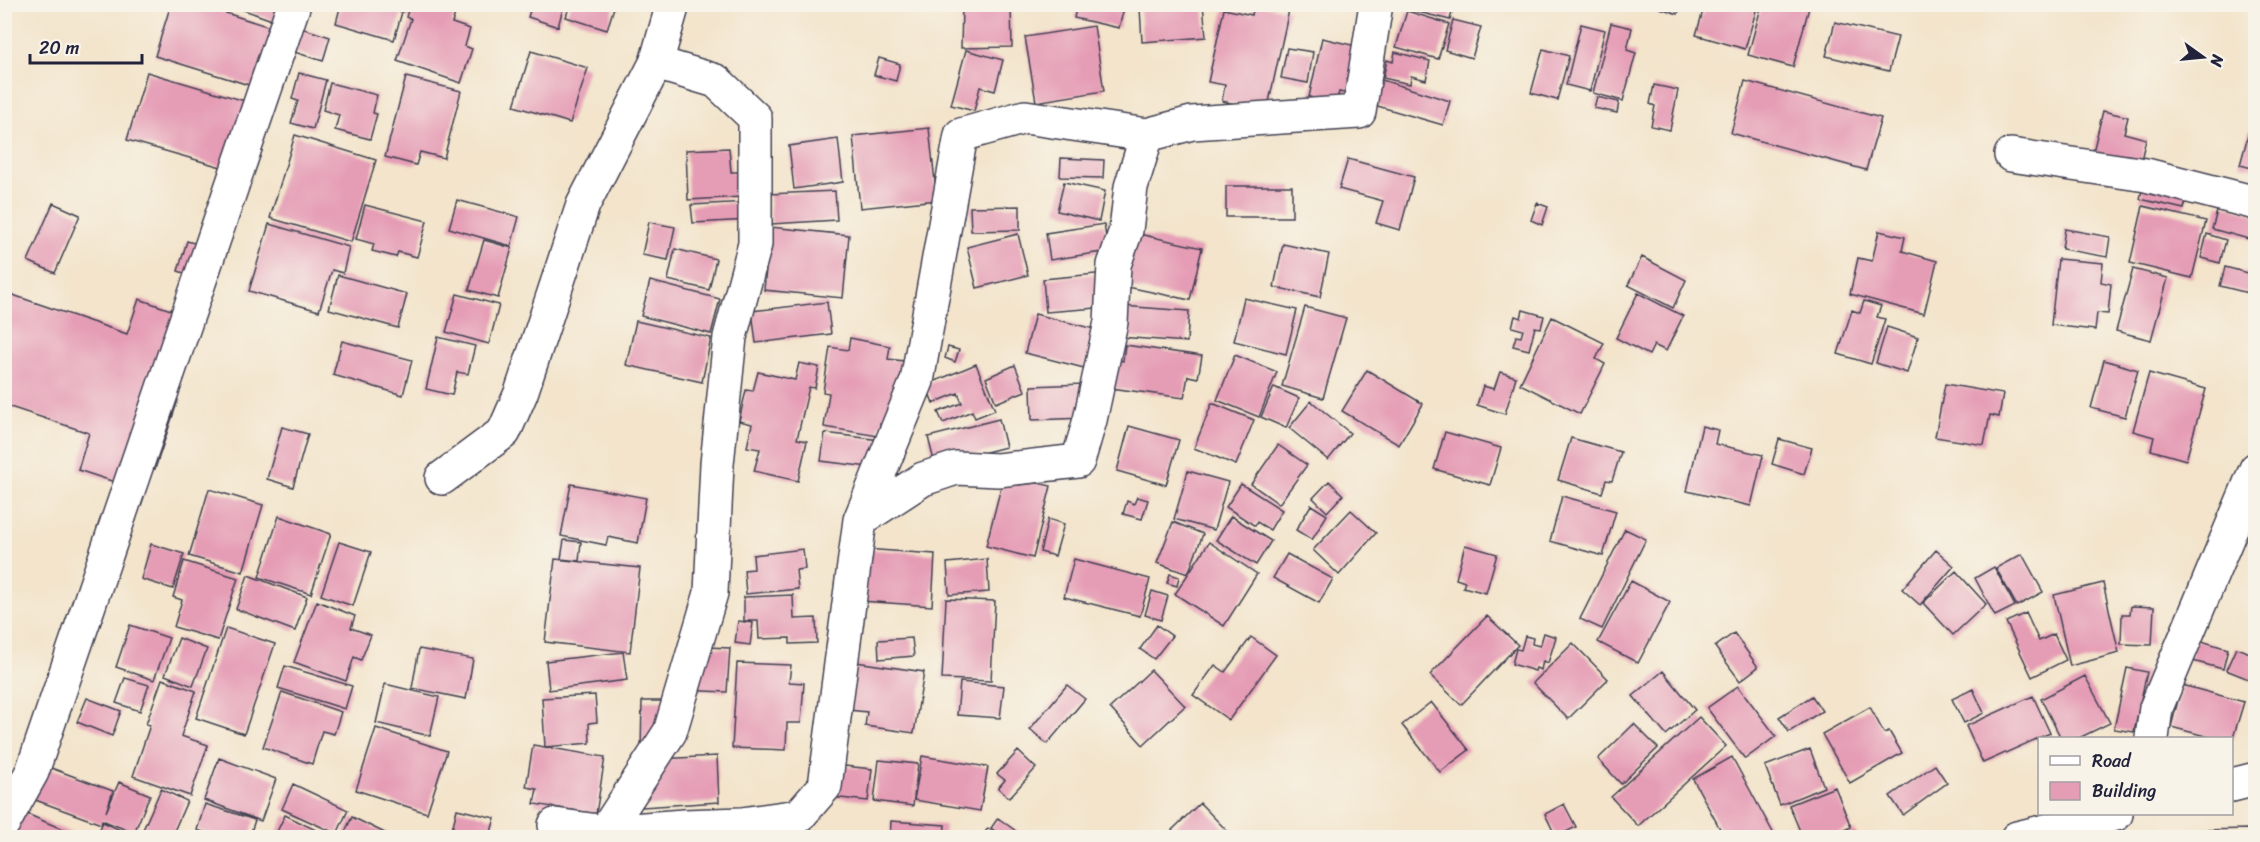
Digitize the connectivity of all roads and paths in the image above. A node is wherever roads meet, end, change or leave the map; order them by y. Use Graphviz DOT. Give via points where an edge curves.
graph roads {
  1 [pos="294,4"];
  2 [pos="673,4"];
  3 [pos="1376,4"];
  4 [pos="656,63"];
  5 [pos="1147,135"];
  6 [pos="2011,155"];
  7 [pos="2256,203"];
  8 [pos="2256,469"];
  9 [pos="442,478"];
  10 [pos="860,520"];
  11 [pos="2152,737"];
  12 [pos="2256,779"];
  13 [pos="2233,785"];
  14 [pos="2108,815"];
  15 [pos="4,822"];
  16 [pos="605,832"];
  17 [pos="566,837"];
  18 [pos="2017,837"];
  1 -- 15 [label="street" via="32,772"];
  2 -- 4 [label="street"];
  3 -- 5 [label="street" via="1359,112 1192,123"];
  4 -- 9 [label="street" via="583,205 521,393 504,432"];
  4 -- 16 [label="street" via="716,81 755,118 755,244 730,337 717,464 711,593 670,732"];
  5 -- 10 [label="street" via="1131,187 1126,230 1114,265 1111,321 1078,460 998,470 956,468 923,479"];
  5 -- 10 [label="street" via="1025,117 961,135 917,381"];
  6 -- 7 [label="street" via="2146,175"];
  8 -- 11 [label="street" via="2156,708"];
  10 -- 16 [label="street" via="825,786 799,816 742,824"];
  12 -- 13 [label="street"];
  14 -- 18 [label="street"];
  16 -- 17 [label="street" via="555,825"];
}
